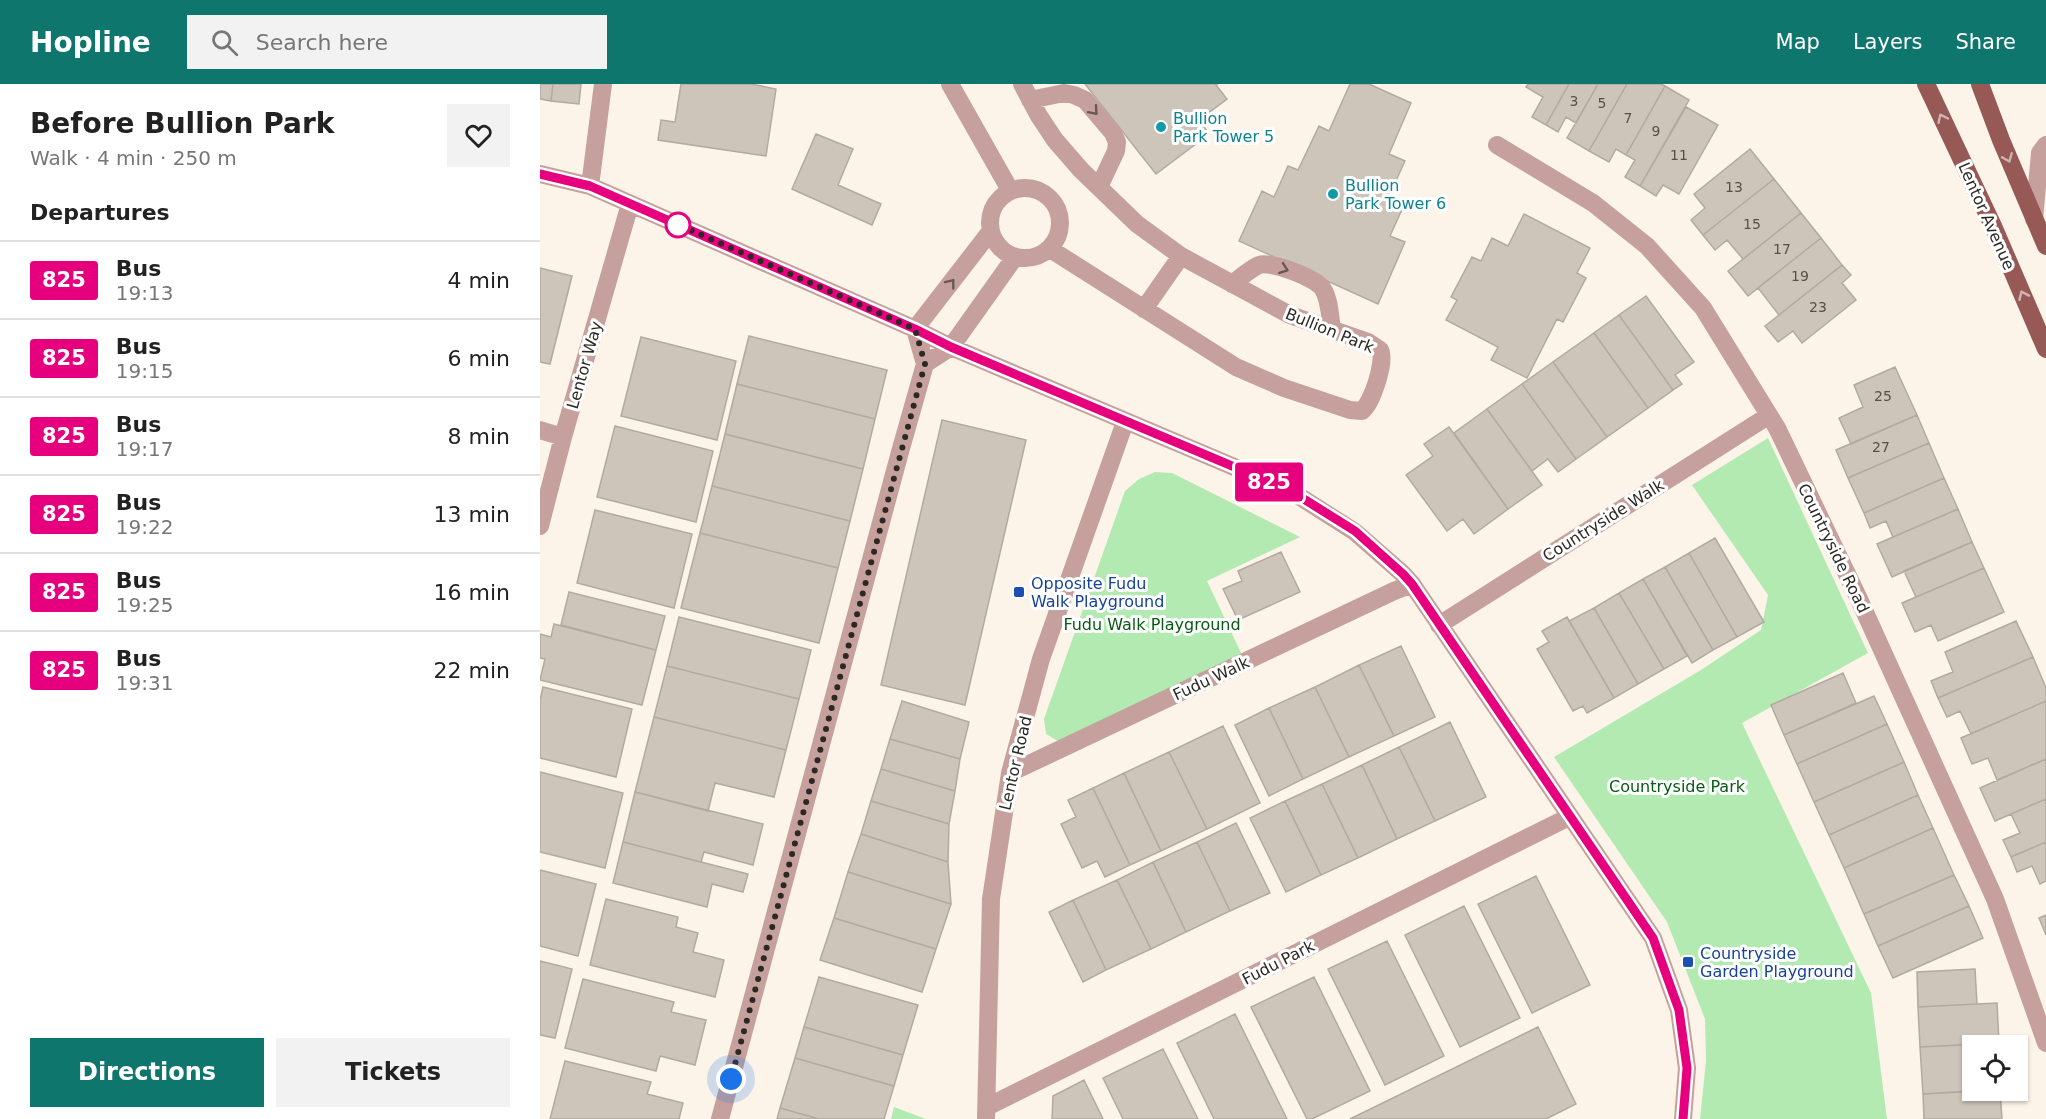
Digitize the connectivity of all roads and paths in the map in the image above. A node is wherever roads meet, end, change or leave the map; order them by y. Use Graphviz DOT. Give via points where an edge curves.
graph roads {
  1 [pos="603,84"];
  2 [pos="950,84"];
  3 [pos="1926,84"];
  4 [pos="1980,84"];
  5 [pos="1026,92"];
  6 [pos="1497,145"];
  7 [pos="2046,145"];
  8 [pos="540,174"];
  9 [pos="590,186"];
  10 [pos="1099,187"];
  11 [pos="1011,190"];
  12 [pos="630,204"];
  13 [pos="2034,219"];
  14 [pos="990,232"];
  15 [pos="2046,246"];
  16 [pos="1050,249"];
  17 [pos="1181,256"];
  18 [pos="1015,257"];
  19 [pos="1232,284"];
  20 [pos="1144,309"];
  21 [pos="915,329"];
  22 [pos="1332,330"];
  23 [pos="951,347"];
  24 [pos="2046,349"];
  25 [pos="925,364"];
  26 [pos="1768,416"];
  27 [pos="1125,422"];
  28 [pos="540,430"];
  29 [pos="563,437"];
  30 [pos="540,526"];
  31 [pos="1412,584"];
  32 [pos="1439,625"];
  33 [pos="1010,773"];
  34 [pos="1569,817"];
  35 [pos="2046,1042"];
  36 [pos="987,1113"];
  37 [pos="720,1119"];
  38 [pos="1683,1119"];
  1 -- 9 [label="street"];
  2 -- 11 [label="street"];
  24 -- 3 [label="main road, Lentor Avenue, one-way"];
  4 -- 13 [label="main road, one-way"];
  5 -- 10 [label="street, Bullion Park" via="1055,140"];
  5 -- 10 [label="street, one-way" via="1074,94 1085,100 1113,133 1116,151"];
  6 -- 26 [label="street, Countryside Road" via="1593,203 1647,246 1703,308"];
  7 -- 13 [label="street" via="2040,153"];
  8 -- 9 [label="street"];
  9 -- 12 [label="street"];
  10 -- 17 [label="street, Bullion Park" via="1137,224"];
  11 -- 14 [label="street" via="993,207"];
  11 -- 16 [label="street" via="1035,189 1054,203 1060,214 1060,227"];
  12 -- 21 [label="street"];
  12 -- 29 [label="street, Lentor Way"];
  13 -- 15 [label="main road"];
  14 -- 18 [label="street" via="1004,252"];
  21 -- 14 [label="street, one-way"];
  16 -- 18 [label="street" via="1034,257"];
  16 -- 20 [label="street, Bullion Park"];
  17 -- 19 [label="street, Bullion Park"];
  17 -- 20 [label="street"];
  18 -- 23 [label="street"];
  19 -- 22 [label="street, Bullion Park" via="1290,315"];
  19 -- 22 [label="street, one-way" via="1259,265 1268,264 1315,281 1328,300"];
  20 -- 22 [label="street, Bullion Park" via="1236,367 1284,388 1362,411 1369,403 1382,354 1368,342"];
  21 -- 23 [label="street"];
  21 -- 25 [label="street"];
  23 -- 25 [label="street"];
  23 -- 27 [label="street"];
  25 -- 37 [label="street"];
  26 -- 32 [label="street, Countryside Walk"];
  26 -- 35 [label="street, Countryside Road" via="1858,597 1995,899"];
  27 -- 31 [label="street" via="1291,491 1355,531"];
  27 -- 33 [label="street, Lentor Road" via="1041,659"];
  28 -- 29 [label="street"];
  29 -- 30 [label="street, Lentor Way"];
  31 -- 32 [label="street"];
  31 -- 33 [label="street, Fudu Walk"];
  32 -- 34 [label="street"];
  33 -- 36 [label="street, Lentor Road" via="991,900"];
  34 -- 36 [label="street, Fudu Park"];
  34 -- 38 [label="street" via="1653,938 1679,1010 1687,1068"];
}
